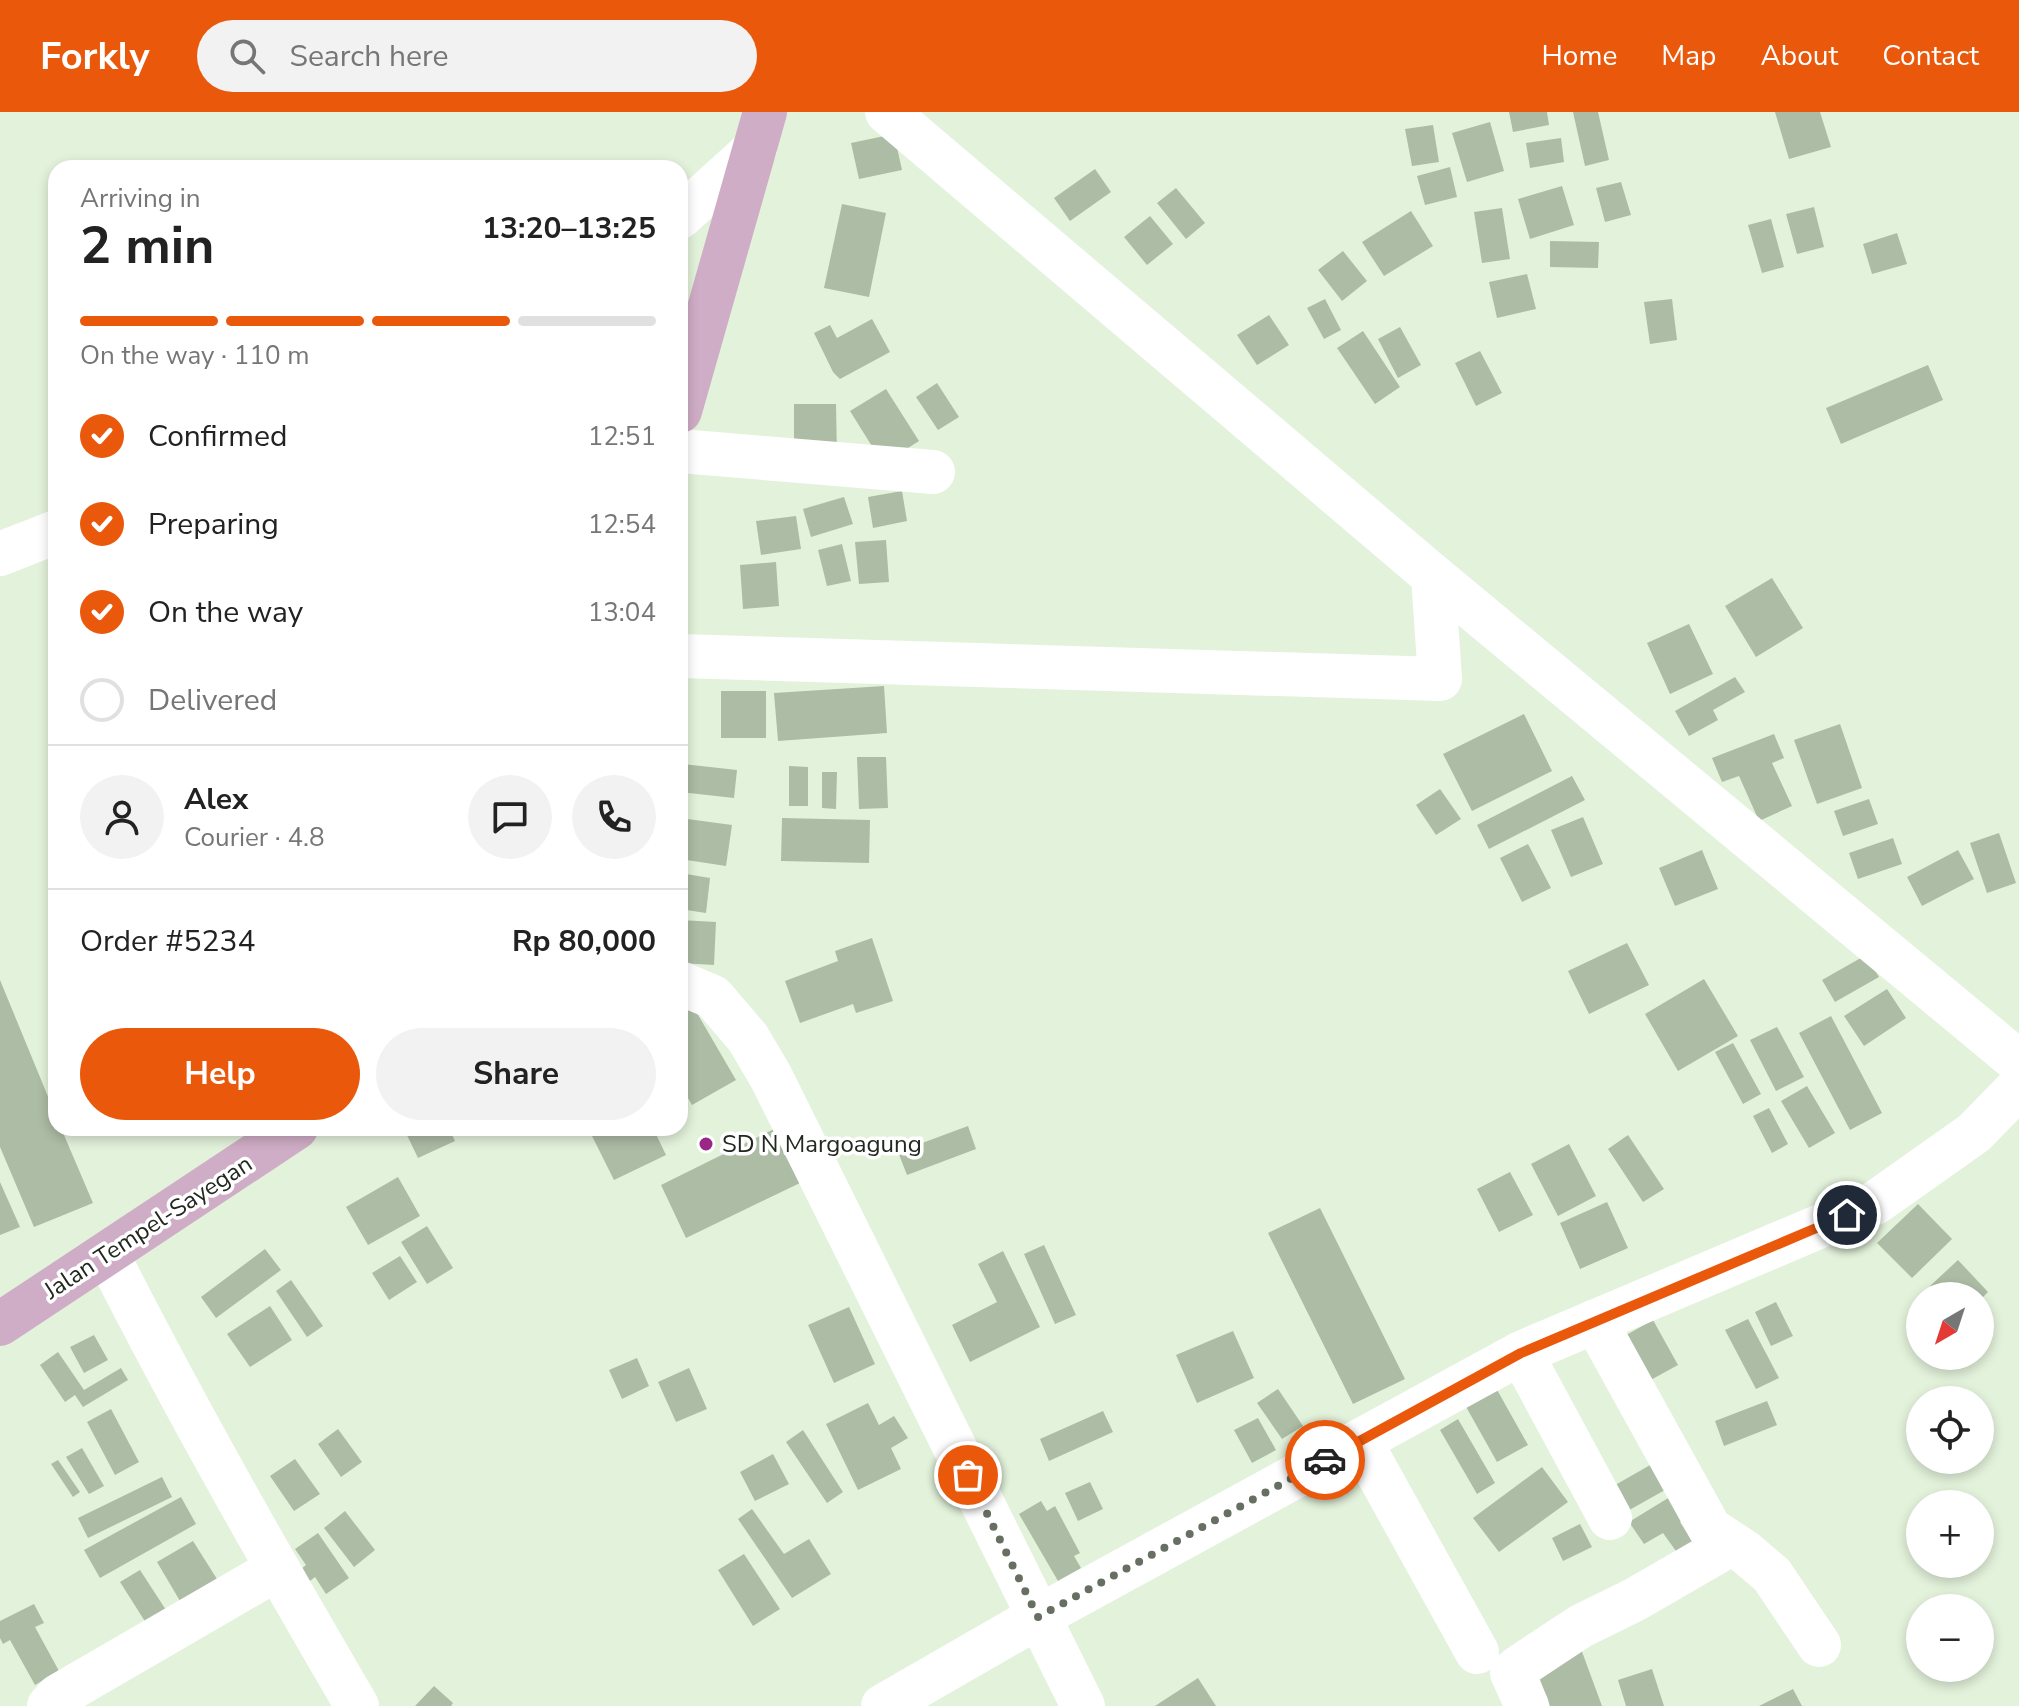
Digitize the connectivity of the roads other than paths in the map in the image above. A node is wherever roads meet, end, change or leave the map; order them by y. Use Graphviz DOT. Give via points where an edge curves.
graph roads {
  1 [pos="887,112"];
  2 [pos="760,131"];
  3 [pos="688,208"];
  4 [pos="688,383"];
  5 [pos="688,452"];
  6 [pos="933,472"];
  7 [pos="48,535"];
  8 [pos="0,554"];
  9 [pos="1433,576"];
  10 [pos="688,656"];
  11 [pos="688,986"];
  12 [pos="2019,1062"];
  13 [pos="2019,1087"];
  14 [pos="284,1136"];
  15 [pos="107,1254"];
  16 [pos="1595,1321"];
  17 [pos="0,1324"];
  18 [pos="1521,1353"];
  19 [pos="1360,1441"];
  20 [pos="1610,1518"];
  21 [pos="1731,1544"];
  22 [pos="277,1569"];
  23 [pos="1038,1617"];
  24 [pos="1819,1645"];
  25 [pos="1477,1652"];
  26 [pos="49,1706"];
  27 [pos="357,1706"];
  28 [pos="883,1706"];
  29 [pos="1083,1706"];
  30 [pos="1527,1706"];
  1 -- 9 [label="street"];
  2 -- 3 [label="street"];
  2 -- 4 [label="main road"];
  5 -- 6 [label="street"];
  7 -- 8 [label="street"];
  9 -- 10 [label="street" via="1440,679"];
  9 -- 12 [label="street"];
  11 -- 23 [label="street" via="713,997 748,1038 778,1092"];
  13 -- 16 [label="street" via="1974,1133 1875,1203"];
  14 -- 15 [label="main road, Jalan Tempel-Sayegan"];
  15 -- 17 [label="main road, Jalan Tempel-Sayegan"];
  15 -- 22 [label="street"];
  16 -- 18 [label="street"];
  16 -- 21 [label="street" via="1710,1529"];
  18 -- 19 [label="street"];
  18 -- 20 [label="street"];
  19 -- 23 [label="street"];
  19 -- 25 [label="street"];
  21 -- 24 [label="street" via="1772,1575"];
  21 -- 30 [label="street" via="1581,1626 1519,1667 1513,1680"];
  22 -- 26 [label="street"];
  22 -- 27 [label="street"];
  23 -- 28 [label="street"];
  23 -- 29 [label="street"];
}
